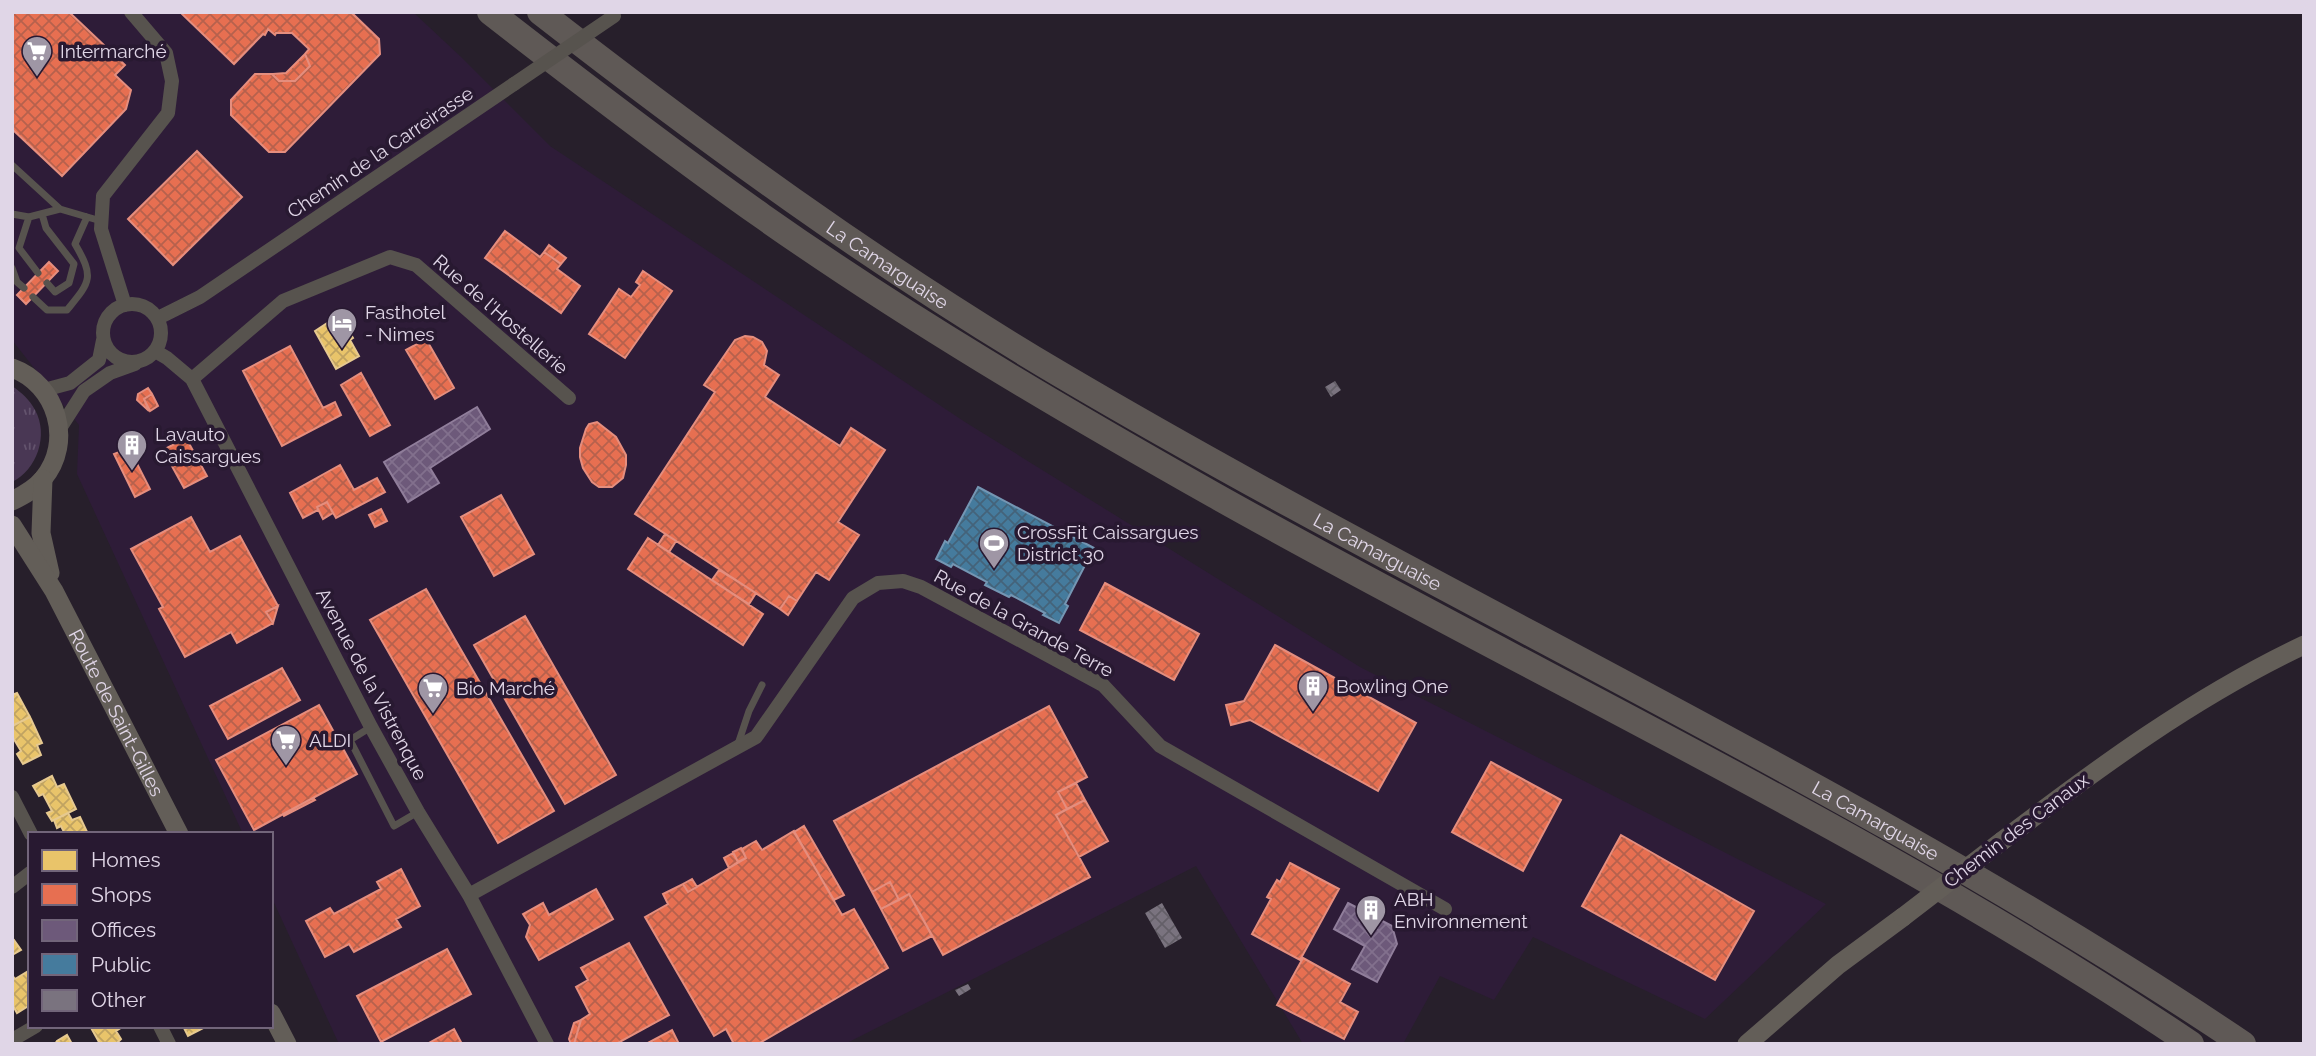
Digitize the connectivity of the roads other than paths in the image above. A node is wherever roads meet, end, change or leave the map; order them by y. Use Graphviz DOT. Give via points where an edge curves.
graph roads {
  1 [pos="131,12"];
  2 [pos="490,12"];
  3 [pos="540,12"];
  4 [pos="617,14"];
  5 [pos="12,165"];
  6 [pos="60,209"];
  7 [pos="12,214"];
  8 [pos="43,214"];
  9 [pos="29,217"];
  10 [pos="87,217"];
  11 [pos="102,221"];
  12 [pos="12,268"];
  13 [pos="38,273"];
  14 [pos="47,282"];
  15 [pos="24,288"];
  16 [pos="33,297"];
  17 [pos="125,305"];
  18 [pos="158,318"];
  19 [pos="103,331"];
  20 [pos="155,351"];
  21 [pos="140,362"];
  22 [pos="13,367"];
  23 [pos="192,379"];
  24 [pos="44,390"];
  25 [pos="569,398"];
  26 [pos="59,429"];
  27 [pos="43,479"];
  28 [pos="12,501"];
  29 [pos="12,525"];
  30 [pos="54,591"];
  31 [pos="2304,645"];
  32 [pos="762,685"];
  33 [pos="371,727"];
  34 [pos="737,748"];
  35 [pos="12,797"];
  36 [pos="418,812"];
  37 [pos="30,832"];
  38 [pos="178,832"];
  39 [pos="28,875"];
  40 [pos="12,887"];
  41 [pos="469,895"];
  42 [pos="1445,909"];
  43 [pos="273,1017"];
  44 [pos="33,1028"];
  45 [pos="161,1028"];
  46 [pos="12,1040"];
  47 [pos="169,1044"];
  48 [pos="287,1044"];
  49 [pos="547,1044"];
  50 [pos="1747,1044"];
  51 [pos="2191,1044"];
  52 [pos="2243,1044"];
  1 -- 11 [label="street" via="166,53 172,81 168,113 103,196"];
  2 -- 51 [label="highway, La Camarguaise" via="765,218 1038,394 1217,496 1889,858"];
  3 -- 52 [label="highway, La Camarguaise" via="784,196 1055,371 1240,477 1907,836 2042,915"];
  4 -- 18 [label="street, Chemin de la Carreirasse, bridge" via="200,297"];
  5 -- 6 [label="lane"];
  6 -- 8 [label="lane"];
  6 -- 10 [label="lane"];
  7 -- 9 [label="lane"];
  8 -- 9 [label="lane"];
  8 -- 14 [label="lane" via="46,228 75,264 69,283 55,292"];
  9 -- 13 [label="lane" via="19,248"];
  10 -- 11 [label="lane"];
  10 -- 16 [label="lane" via="75,244 87,264 86,287 66,310 47,310"];
  11 -- 17 [label="street"];
  12 -- 15 [label="lane"];
  17 -- 18 [label="street" via="144,306"];
  17 -- 19 [label="street" via="111,313"];
  18 -- 20 [label="street" via="162,335"];
  19 -- 21 [label="street" via="114,356"];
  19 -- 24 [label="street" via="99,360 70,383"];
  20 -- 21 [label="street"];
  20 -- 23 [label="street, Avenue de la Vistrenque"];
  21 -- 26 [label="street" via="110,373 84,391"];
  22 -- 24 [label="main road"];
  23 -- 25 [label="street, Rue de l'Hostellerie" via="283,301 390,257 416,265"];
  23 -- 33 [label="street, Avenue de la Vistrenque"];
  24 -- 26 [label="main road" via="55,408"];
  26 -- 27 [label="main road" via="53,464"];
  27 -- 28 [label="main road"];
  27 -- 30 [label="main road, Route de Saint-Gilles" via="41,533"];
  29 -- 30 [label="main road, Route de Saint-Gilles"];
  30 -- 38 [label="main road, Route de Saint-Gilles"];
  31 -- 50 [label="main road, Chemin des Canaux, bridge" via="2225,686 2118,754 1839,965"];
  32 -- 34 [label="lane"];
  33 -- 36 [label="street, Avenue de la Vistrenque"];
  33 -- 36 [label="lane" via="350,740 394,826"];
  34 -- 41 [label="street, Rue de la Grande Terre"];
  34 -- 42 [label="street, Rue de la Grande Terre" via="756,737 853,598 878,583 904,581 1103,685 1160,746"];
  35 -- 37 [label="street"];
  36 -- 41 [label="street, Avenue de la Vistrenque"];
  39 -- 40 [label="street"];
  41 -- 49 [label="street, Avenue de la Vistrenque"];
  43 -- 48 [label="main road"];
  44 -- 46 [label="street"];
  45 -- 47 [label="street"];
}
